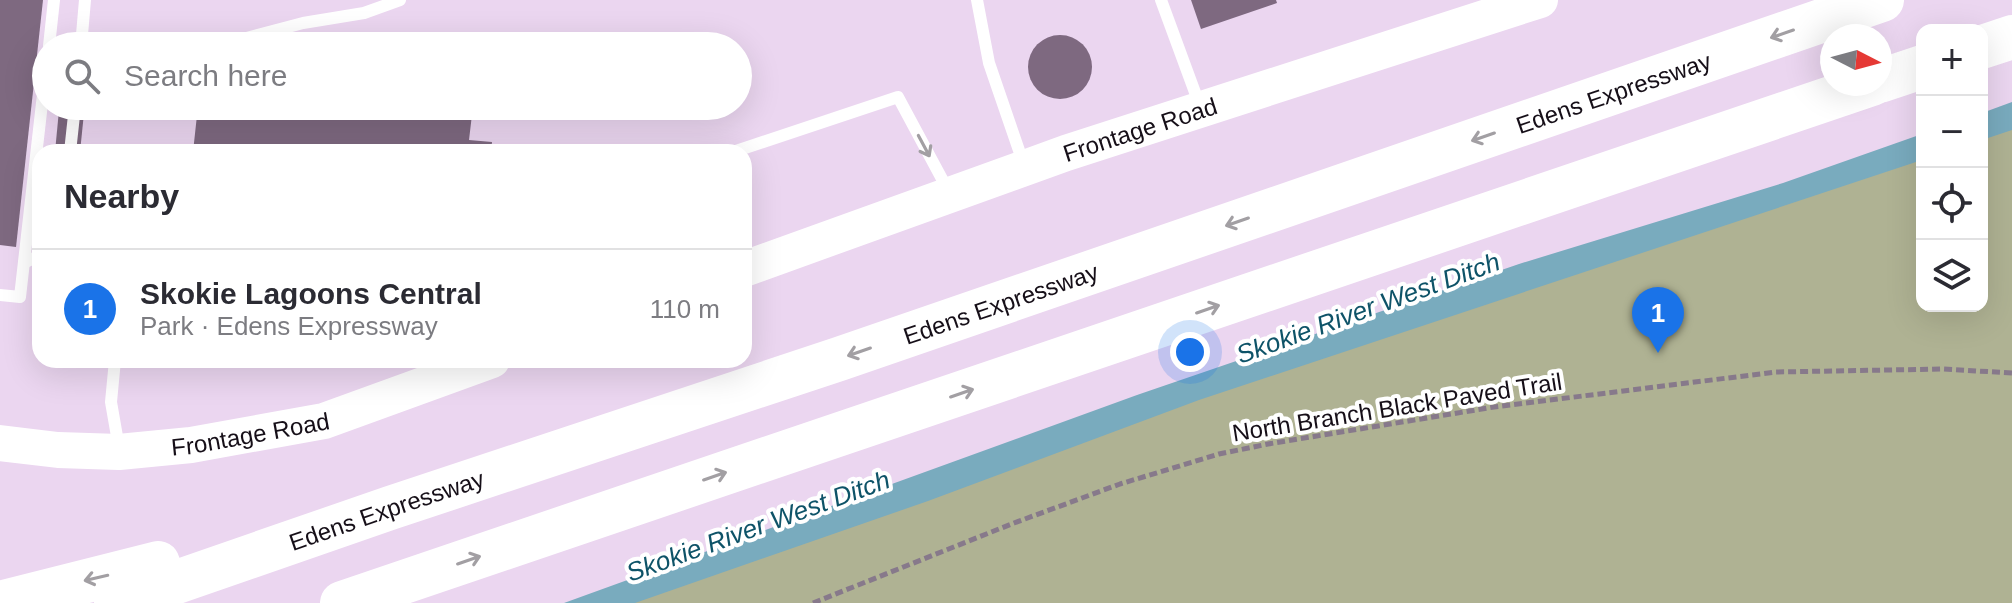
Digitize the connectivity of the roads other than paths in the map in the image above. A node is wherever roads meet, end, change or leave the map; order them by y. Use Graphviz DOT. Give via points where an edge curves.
graph roads {
  1 [pos="54,0"];
  2 [pos="85,0"];
  3 [pos="400,0"];
  4 [pos="977,0"];
  5 [pos="1161,0"];
  6 [pos="1540,0"];
  7 [pos="1882,0"];
  8 [pos="51,32"];
  9 [pos="82,32"];
  10 [pos="269,32"];
  11 [pos="2012,37"];
  12 [pos="1988,45"];
  13 [pos="1916,69"];
  14 [pos="1892,77"];
  15 [pos="1837,96"];
  16 [pos="1201,109"];
  17 [pos="40,120"];
  18 [pos="73,120"];
  19 [pos="37,144"];
  20 [pos="71,144"];
  21 [pos="752,146"];
  22 [pos="1025,168"];
  23 [pos="32,192"];
  24 [pos="950,195"];
  25 [pos="32,259"];
  26 [pos="24,263"];
  27 [pos="752,266"];
  28 [pos="0,295"];
  29 [pos="114,368"];
  30 [pos="470,368"];
  31 [pos="0,443"];
  32 [pos="119,452"];
  33 [pos="390,508"];
  34 [pos="410,580"];
  35 [pos="0,603"];
  36 [pos="116,603"];
  37 [pos="342,603"];
  38 [pos="360,603"];
  1 -- 8 [label="lane"];
  2 -- 9 [label="lane"];
  3 -- 10 [label="lane" via="364,13"];
  4 -- 22 [label="lane" via="989,63"];
  5 -- 16 [label="lane"];
  6 -- 16 [label="main road, Frontage Road"];
  7 -- 33 [label="highway, Edens Expressway, one-way"];
  11 -- 12 [label="highway"];
  13 -- 14 [label="highway"];
  34 -- 15 [label="highway, one-way"];
  16 -- 22 [label="main road, Frontage Road"];
  17 -- 19 [label="lane"];
  18 -- 20 [label="lane"];
  21 -- 24 [label="lane, one-way" via="898,97"];
  22 -- 24 [label="main road, Frontage Road"];
  23 -- 26 [label="lane"];
  24 -- 27 [label="main road, Frontage Road"];
  25 -- 26 [label="lane"];
  26 -- 28 [label="lane" via="20,297"];
  29 -- 32 [label="lane" via="111,402"];
  30 -- 32 [label="main road, Frontage Road" via="324,421"];
  31 -- 32 [label="main road, Frontage Road"];
  33 -- 35 [label="highway, one-way"];
  33 -- 36 [label="highway, Edens Expressway"];
  34 -- 37 [label="highway"];
  34 -- 38 [label="highway"];
}
